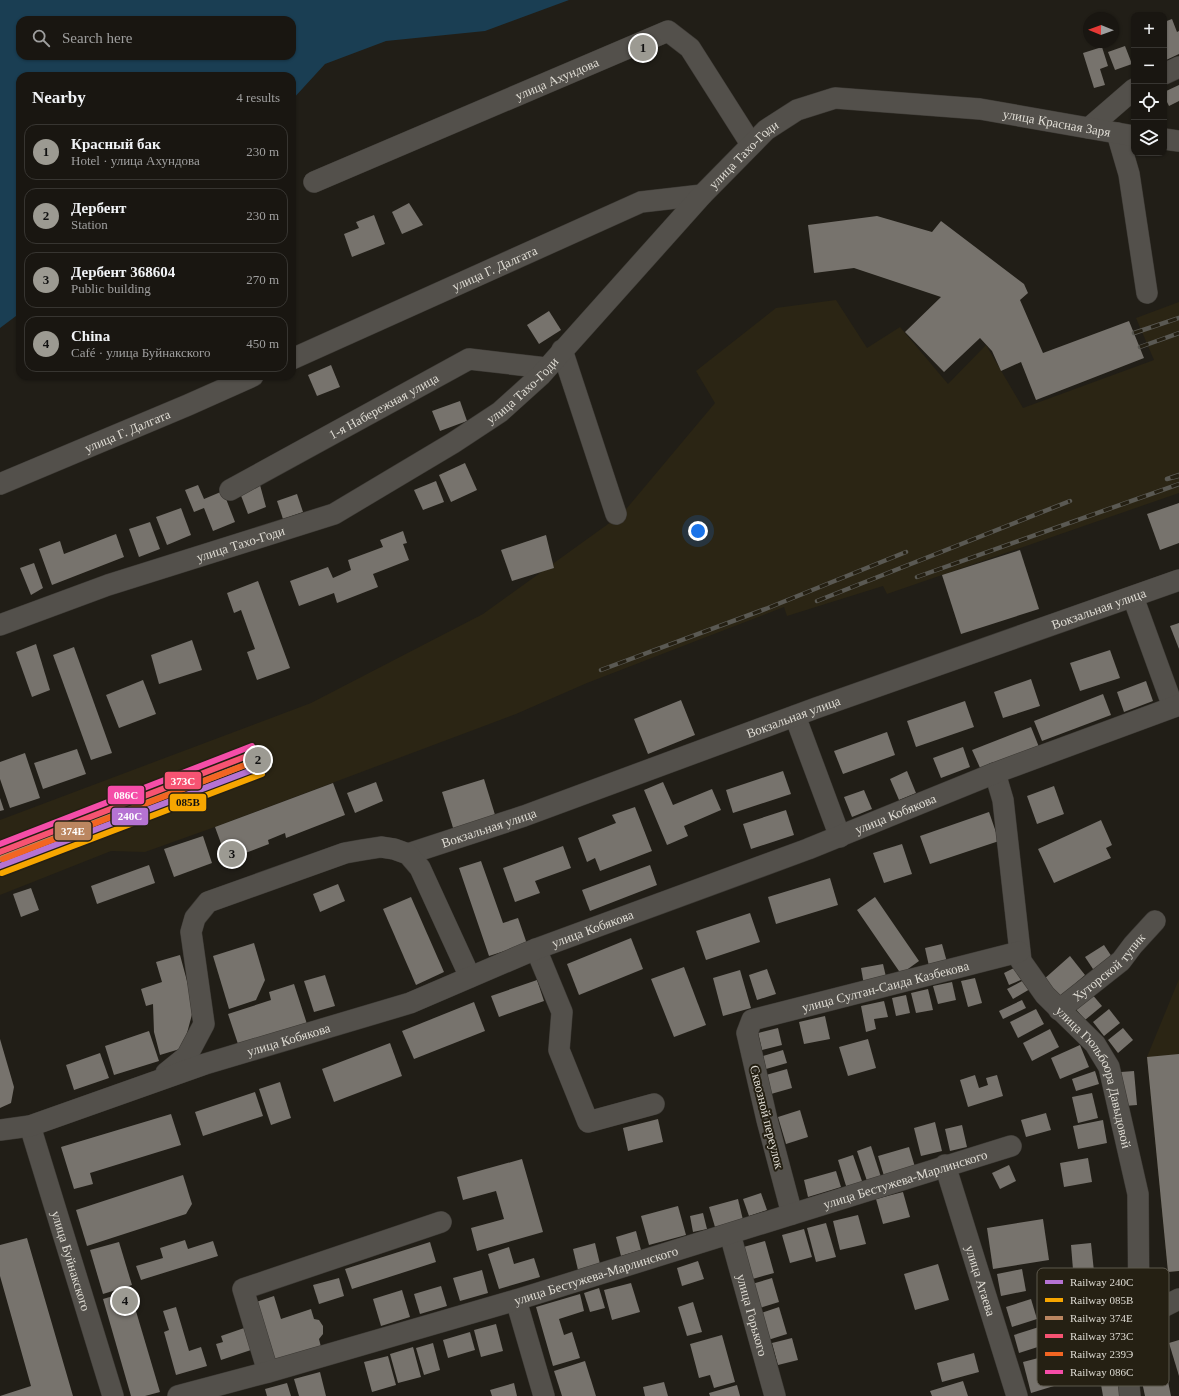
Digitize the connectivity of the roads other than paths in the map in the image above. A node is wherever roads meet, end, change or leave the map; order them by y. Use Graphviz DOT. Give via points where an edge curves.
graph roads {
  1 [pos="1179,67"];
  2 [pos="1167,73"];
  3 [pos="1131,92"];
  4 [pos="980,109"];
  5 [pos="1089,128"];
  6 [pos="1126,134"];
  7 [pos="1167,139"];
  8 [pos="1179,141"];
  9 [pos="752,144"];
  10 [pos="314,182"];
  11 [pos="702,195"];
  12 [pos="1146,293"];
  13 [pos="562,350"];
  14 [pos="296,357"];
  15 [pos="546,368"];
  16 [pos="244,380"];
  17 [pos="0,484"];
  18 [pos="230,490"];
  19 [pos="616,514"];
  20 [pos="1179,580"];
  21 [pos="1133,597"];
  22 [pos="0,625"];
  23 [pos="1176,706"];
  24 [pos="794,716"];
  25 [pos="995,773"];
  26 [pos="840,836"];
  27 [pos="408,854"];
  28 [pos="1156,921"];
  29 [pos="536,949"];
  30 [pos="1019,952"];
  31 [pos="470,977"];
  32 [pos="1059,1010"];
  33 [pos="752,1020"];
  34 [pos="154,1083"];
  35 [pos="654,1104"];
  36 [pos="30,1126"];
  37 [pos="0,1130"];
  38 [pos="1011,1146"];
  39 [pos="946,1165"];
  40 [pos="792,1214"];
  41 [pos="441,1222"];
  42 [pos="730,1234"];
  43 [pos="1139,1268"];
  44 [pos="1179,1299"];
  45 [pos="516,1300"];
  46 [pos="1169,1304"];
  47 [pos="268,1372"];
  48 [pos="1129,1386"];
  49 [pos="113,1396"];
  50 [pos="178,1396"];
  51 [pos="544,1396"];
  52 [pos="775,1396"];
  53 [pos="1017,1396"];
  54 [pos="1130,1396"];
  1 -- 2 [label="street"];
  3 -- 5 [label="street"];
  4 -- 5 [label="street, улица Красная Заря"];
  4 -- 9 [label="street, улица Тахо-Годи" via="835,98 797,110 766,130"];
  5 -- 6 [label="street, улица Красная Заря"];
  6 -- 12 [label="street" via="1129,174"];
  7 -- 8 [label="street"];
  9 -- 10 [label="street, улица Ахундова" via="690,48 668,31"];
  9 -- 11 [label="street, улица Тахо-Годи"];
  11 -- 13 [label="street, улица Тахо-Годи"];
  11 -- 14 [label="street, улица Г. Далгата" via="641,202"];
  13 -- 15 [label="street, улица Тахо-Годи"];
  13 -- 19 [label="street"];
  15 -- 18 [label="street, 1-я Набережная улица" via="469,359"];
  15 -- 22 [label="street, улица Тахо-Годи" via="500,412 334,514 108,585"];
  16 -- 17 [label="street, улица Г. Далгата"];
  20 -- 21 [label="street, Вокзальная улица"];
  21 -- 23 [label="street"];
  21 -- 24 [label="street, Вокзальная улица"];
  23 -- 25 [label="street, улица Кобякова"];
  24 -- 26 [label="street"];
  24 -- 27 [label="street, Вокзальная улица" via="524,816"];
  25 -- 26 [label="street, улица Кобякова"];
  25 -- 30 [label="street, улица Гюльбоора Давыдовой" via="1003,800"];
  26 -- 29 [label="street, улица Кобякова"];
  27 -- 31 [label="street" via="420,868"];
  27 -- 34 [label="street" via="380,847 345,853 208,902 195,918 191,932 204,1024 187,1056"];
  28 -- 32 [label="street, Хуторской тупик" via="1116,966"];
  29 -- 31 [label="street, улица Кобякова"];
  29 -- 35 [label="street" via="562,1012 559,1050 588,1122"];
  30 -- 32 [label="street, улица Гюльбоора Давыдовой" via="1028,973"];
  30 -- 33 [label="street, улица Султан-Саида Казбекова"];
  31 -- 34 [label="street, улица Кобякова" via="410,1003 206,1064"];
  32 -- 43 [label="street, улица Гюльбоора Давыдовой" via="1095,1044 1109,1067 1138,1194"];
  33 -- 40 [label="street, Сквозной переулок" via="747,1033"];
  34 -- 36 [label="street, улица Кобякова"];
  36 -- 37 [label="street, улица Кобякова"];
  36 -- 49 [label="street, улица Буйнакского"];
  38 -- 39 [label="street, улица Бестужева-Марлинского"];
  39 -- 40 [label="street, улица Бестужева-Марлинского"];
  39 -- 53 [label="street, улица Атаева"];
  40 -- 42 [label="street, улица Бестужева-Марлинского"];
  41 -- 47 [label="street" via="243,1289"];
  42 -- 45 [label="street, улица Бестужева-Марлинского"];
  42 -- 52 [label="street, улица Горького"];
  44 -- 46 [label="street"];
  45 -- 47 [label="street, улица Бестужева-Марлинского"];
  45 -- 51 [label="street"];
  47 -- 50 [label="street, улица Бестужева-Марлинского"];
  48 -- 54 [label="street, улица Гюльбоора Давыдовой"];
}
